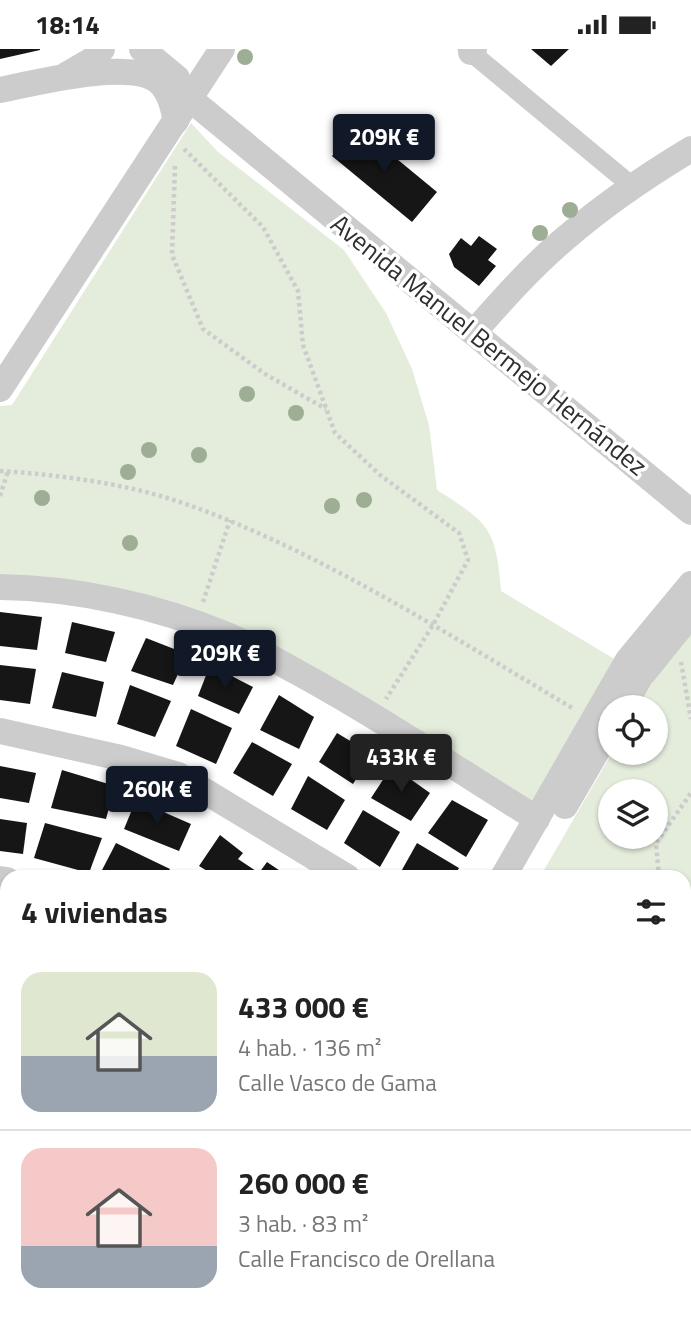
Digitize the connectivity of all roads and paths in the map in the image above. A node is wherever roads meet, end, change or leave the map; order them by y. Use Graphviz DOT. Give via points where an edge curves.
graph roads {
  1 [pos="102,49"];
  2 [pos="142,49"];
  3 [pos="222,49"];
  4 [pos="471,50"];
  5 [pos="64,76"];
  6 [pos="0,90"];
  7 [pos="192,96"];
  8 [pos="176,131"];
  9 [pos="691,149"];
  10 [pos="175,153"];
  11 [pos="632,186"];
  12 [pos="474,333"];
  13 [pos="0,389"];
  14 [pos="326,409"];
  15 [pos="0,471"];
  16 [pos="8,471"];
  17 [pos="0,496"];
  18 [pos="691,512"];
  19 [pos="230,520"];
  20 [pos="691,584"];
  21 [pos="0,587"];
  22 [pos="691,614"];
  23 [pos="196,624"];
  24 [pos="433,625"];
  25 [pos="673,634"];
  26 [pos="614,695"];
  27 [pos="629,695"];
  28 [pos="374,717"];
  29 [pos="691,719"];
  30 [pos="598,722"];
  31 [pos="598,730"];
  32 [pos="0,731"];
  33 [pos="598,732"];
  34 [pos="691,793"];
  35 [pos="537,819"];
  36 [pos="328,870"];
  37 [pos="507,870"];
  38 [pos="528,870"];
  39 [pos="658,870"];
  1 -- 5 [label="street"];
  2 -- 7 [label="street, Avenida Manuel Bermejo Hernández"];
  3 -- 7 [label="street"];
  4 -- 11 [label="street"];
  5 -- 6 [label="street"];
  5 -- 8 [label="street" via="147,74 171,99"];
  7 -- 8 [label="street"];
  7 -- 12 [label="street, Avenida Manuel Bermejo Hernández"];
  8 -- 13 [label="street"];
  8 -- 14 [label="path" via="263,227 298,291 303,345"];
  9 -- 11 [label="street"];
  10 -- 14 [label="path" via="172,255 203,329 265,374"];
  11 -- 12 [label="street" via="566,236"];
  12 -- 18 [label="street, Avenida Manuel Bermejo Hernández"];
  14 -- 24 [label="path" via="335,433 380,475 459,533 468,560"];
  15 -- 16 [label="path"];
  16 -- 17 [label="path"];
  16 -- 19 [label="path" via="143,491"];
  19 -- 23 [label="path"];
  19 -- 24 [label="path" via="318,561"];
  20 -- 26 [label="street" via="628,660"];
  21 -- 23 [label="street" via="113,600"];
  22 -- 25 [label="street"];
  23 -- 28 [label="street" via="229,636"];
  24 -- 28 [label="path"];
  24 -- 30 [label="path"];
  25 -- 27 [label="street"];
  25 -- 29 [label="path"];
  28 -- 35 [label="street"];
  31 -- 35 [label="street"];
  32 -- 36 [label="street" via="178,775"];
  33 -- 38 [label="street"];
  34 -- 39 [label="path" via="656,843"];
  35 -- 37 [label="street"];
}
